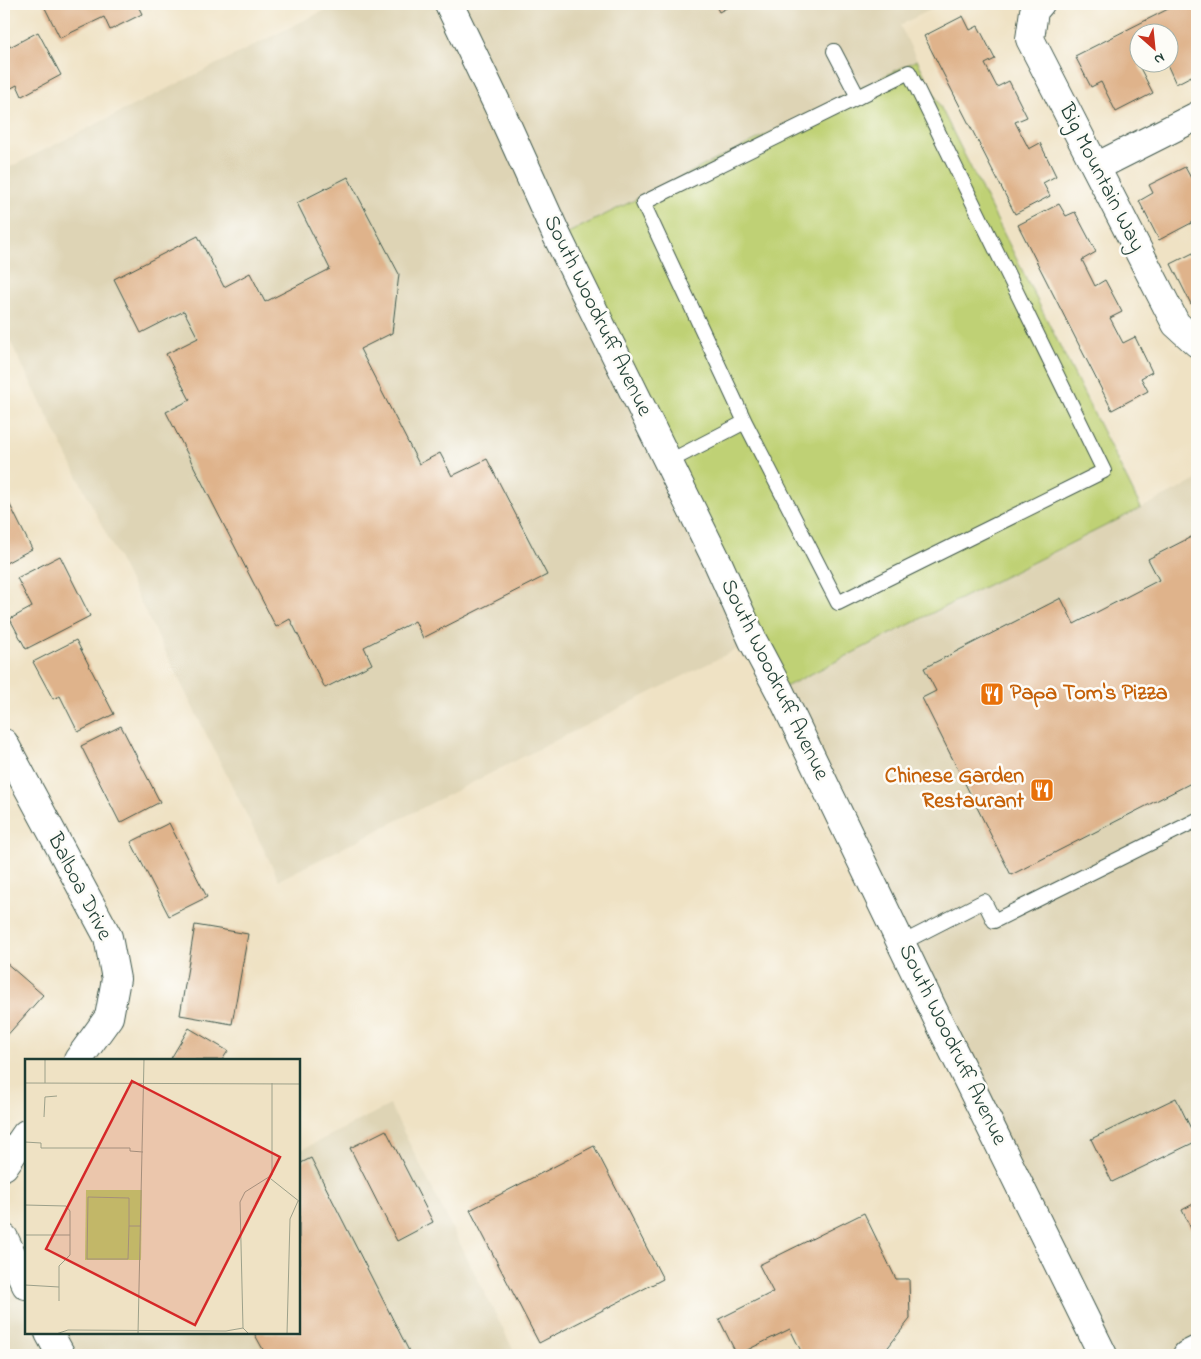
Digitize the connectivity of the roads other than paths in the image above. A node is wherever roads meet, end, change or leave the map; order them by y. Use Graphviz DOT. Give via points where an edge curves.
graph roads {
  1 [pos="449,4"];
  2 [pos="1040,4"];
  3 [pos="834,50"];
  4 [pos="858,97"];
  5 [pos="1197,116"];
  6 [pos="1096,168"];
  7 [pos="1197,343"];
  8 [pos="745,422"];
  9 [pos="668,462"];
  10 [pos="4,743"];
  11 [pos="1197,820"];
  12 [pos="902,943"];
  13 [pos="79,1059"];
  14 [pos="25,1135"];
  15 [pos="4,1166"];
  16 [pos="4,1238"];
  17 [pos="25,1283"];
  18 [pos="50,1334"];
  19 [pos="1197,1350"];
  20 [pos="61,1355"];
  21 [pos="1103,1355"];
  22 [pos="1187,1355"];
  1 -- 9 [label="main road, South Woodruff Avenue" via="558,238"];
  2 -- 6 [label="main road, Big Mountain Way" via="1034,11 1030,39"];
  3 -- 4 [label="lane"];
  4 -- 8 [label="lane" via="643,203"];
  4 -- 8 [label="lane" via="908,72 1104,471 838,603"];
  5 -- 6 [label="main road"];
  6 -- 7 [label="main road, Big Mountain Way" via="1176,324"];
  8 -- 9 [label="lane"];
  9 -- 12 [label="main road, South Woodruff Avenue"];
  10 -- 13 [label="main road, Balboa Drive" via="108,937 116,979 109,1017"];
  11 -- 12 [label="lane" via="994,921 984,901"];
  12 -- 21 [label="main road, South Woodruff Avenue"];
  14 -- 15 [label="main road"];
  16 -- 17 [label="main road"];
  18 -- 20 [label="main road"];
  19 -- 22 [label="main road"];
}
